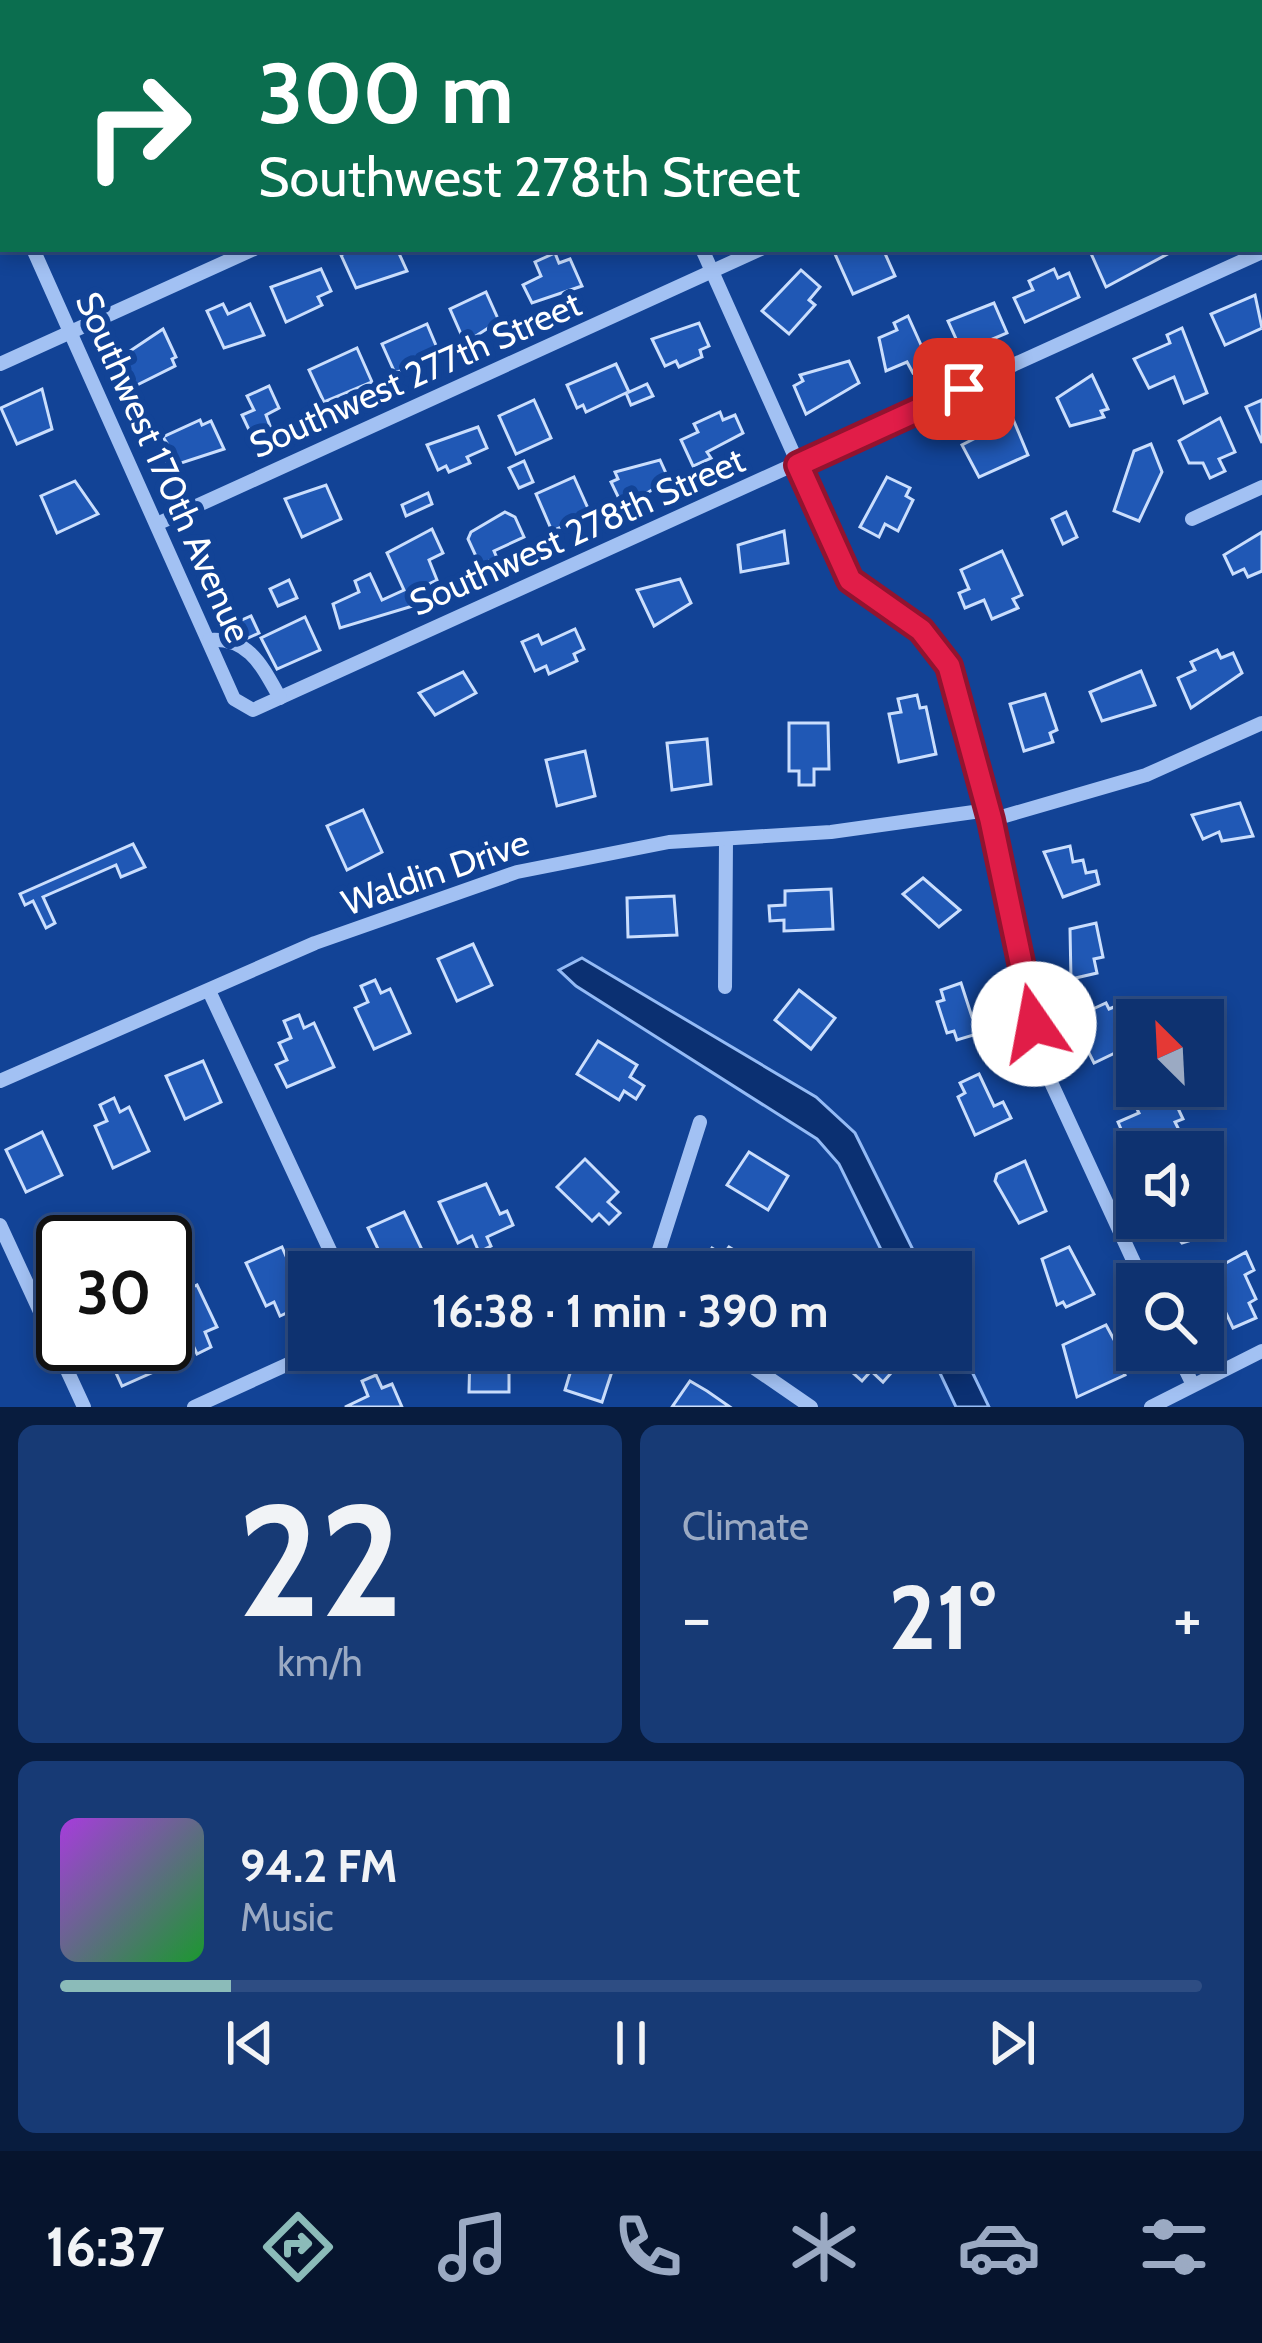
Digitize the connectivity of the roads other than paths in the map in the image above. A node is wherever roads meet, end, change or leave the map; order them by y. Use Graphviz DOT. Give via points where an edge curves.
graph roads {
  1 [pos="34,252"];
  2 [pos="247,252"];
  3 [pos="703,252"];
  4 [pos="755,252"];
  5 [pos="1262,252"];
  6 [pos="712,272"];
  7 [pos="72,332"];
  8 [pos="0,364"];
  9 [pos="798,465"];
  10 [pos="1262,487"];
  11 [pos="1192,519"];
  12 [pos="159,523"];
  13 [pos="209,640"];
  14 [pos="280,698"];
  15 [pos="243,708"];
  16 [pos="1262,723"];
  17 [pos="990,815"];
  18 [pos="726,840"];
  19 [pos="725,988"];
  20 [pos="210,993"];
  21 [pos="0,1082"];
  22 [pos="700,1122"];
  23 [pos="0,1225"];
  24 [pos="330,1251"];
  25 [pos="659,1251"];
  26 [pos="1134,1263"];
  27 [pos="1262,1351"];
  28 [pos="288,1364"];
  29 [pos="759,1371"];
  30 [pos="1186,1371"];
  31 [pos="1192,1383"];
  32 [pos="84,1407"];
  33 [pos="194,1407"];
  34 [pos="812,1407"];
  35 [pos="1151,1407"];
  1 -- 7 [label="street, Southwest 170th Avenue"];
  2 -- 7 [label="street"];
  3 -- 6 [label="street"];
  4 -- 6 [label="street, Southwest 277th Street"];
  5 -- 9 [label="street, Southwest 278th Street"];
  6 -- 9 [label="street"];
  6 -- 12 [label="street, Southwest 277th Street"];
  7 -- 8 [label="street"];
  7 -- 12 [label="street, Southwest 170th Avenue"];
  9 -- 14 [label="street, Southwest 278th Street"];
  9 -- 17 [label="street" via="850,580 921,630 949,666"];
  10 -- 11 [label="street"];
  12 -- 13 [label="street, Southwest 170th Avenue"];
  13 -- 14 [label="street" via="230,638 258,657"];
  13 -- 15 [label="street, Southwest 170th Avenue"];
  14 -- 15 [label="street, Southwest 278th Street"];
  16 -- 17 [label="street, Waldin Drive" via="1146,776"];
  17 -- 18 [label="street, Waldin Drive"];
  17 -- 26 [label="street" via="1042,1065"];
  18 -- 19 [label="street"];
  18 -- 20 [label="street, Waldin Drive" via="670,842 517,872 315,944"];
  20 -- 21 [label="street, Waldin Drive"];
  20 -- 24 [label="street"];
  22 -- 25 [label="street"];
  23 -- 32 [label="street"];
  27 -- 31 [label="street"];
  28 -- 33 [label="street"];
  29 -- 34 [label="street"];
  30 -- 31 [label="street"];
  31 -- 35 [label="street"];
}
